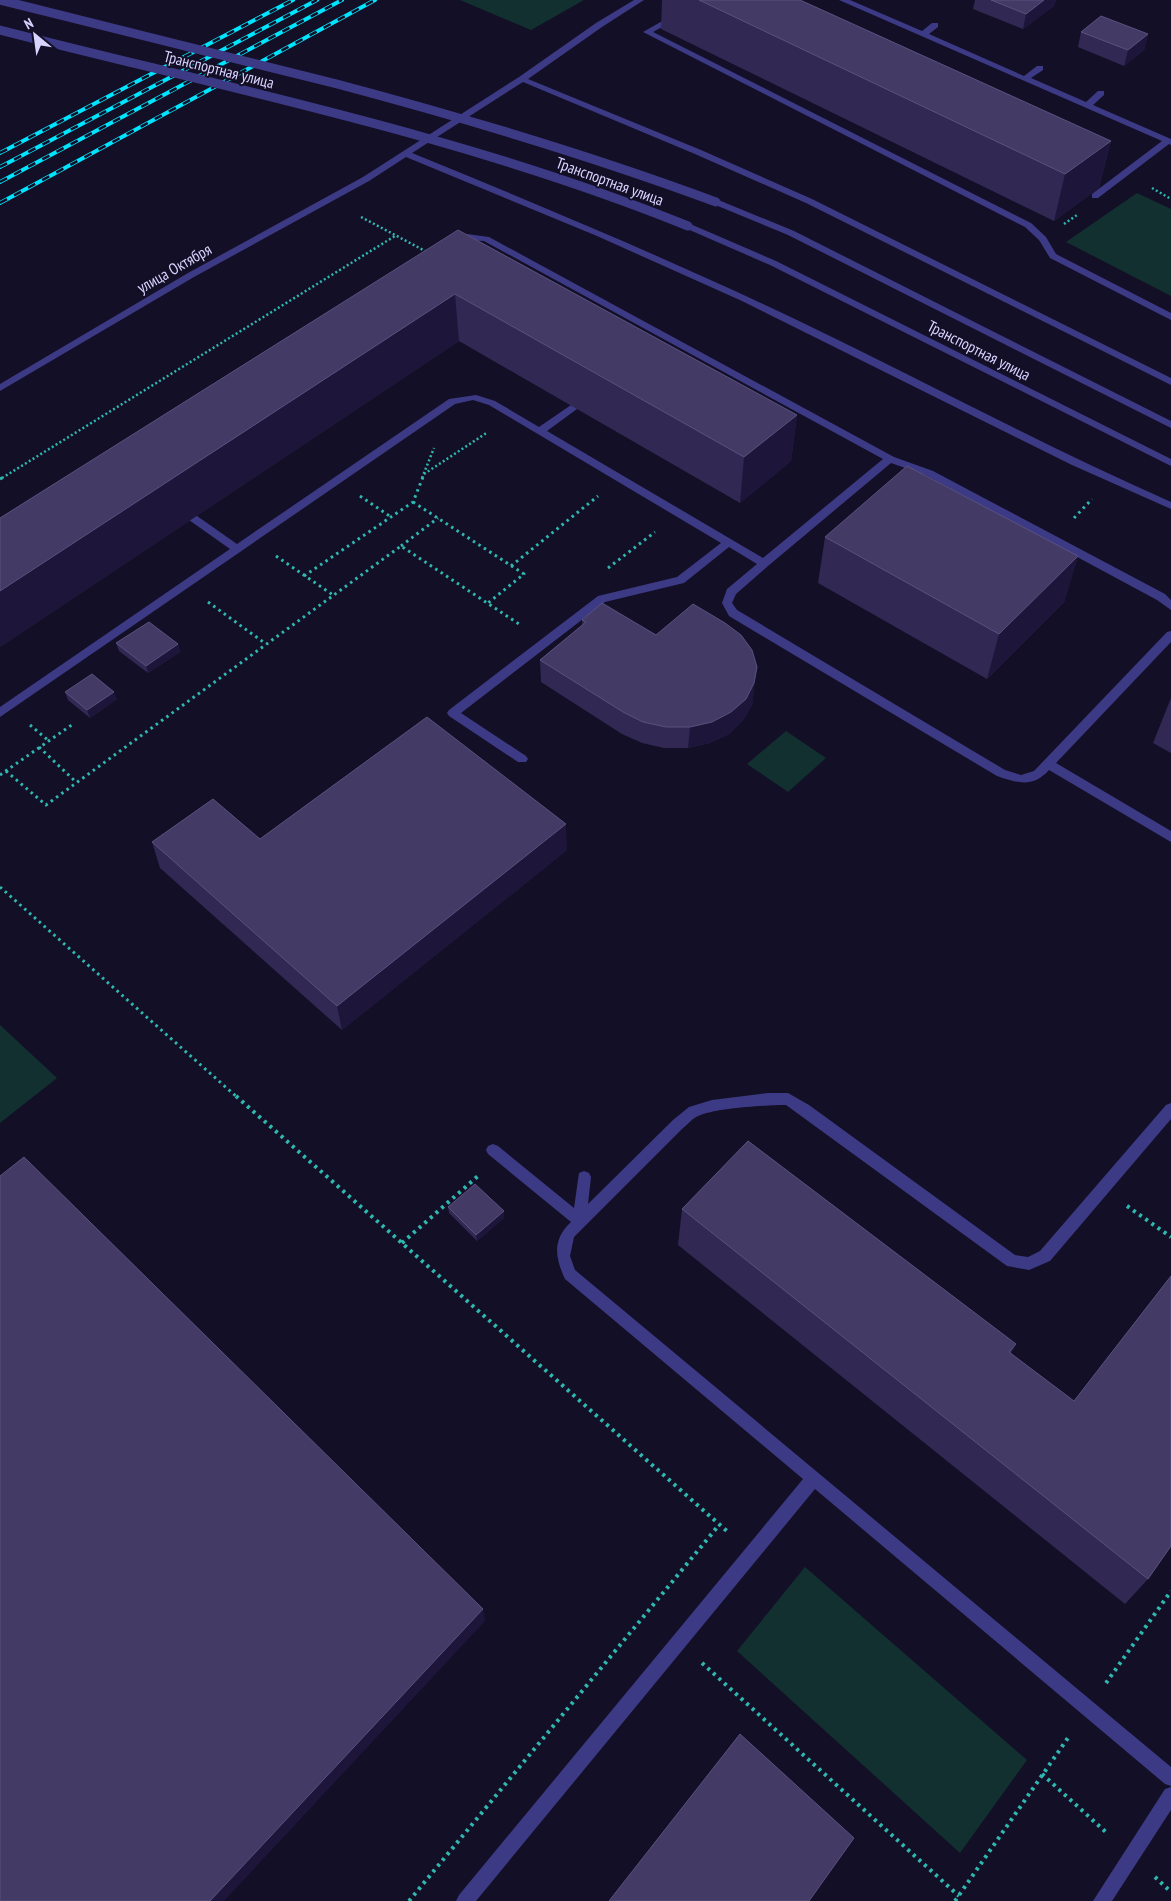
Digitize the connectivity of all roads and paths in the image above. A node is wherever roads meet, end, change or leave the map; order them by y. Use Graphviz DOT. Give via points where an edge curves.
graph roads {
  1 [pos="4,0"];
  2 [pos="640,0"];
  3 [pos="843,0"];
  4 [pos="0,1"];
  5 [pos="681,14"];
  6 [pos="935,25"];
  7 [pos="0,30"];
  8 [pos="923,34"];
  9 [pos="1040,68"];
  10 [pos="522,79"];
  11 [pos="1025,79"];
  12 [pos="1101,93"];
  13 [pos="1087,106"];
  14 [pos="1169,141"];
  15 [pos="404,153"];
  16 [pos="1095,196"];
  17 [pos="361,217"];
  18 [pos="394,236"];
  19 [pos="426,252"];
  20 [pos="1171,317"];
  21 [pos="1171,382"];
  22 [pos="0,388"];
  23 [pos="452,401"];
  24 [pos="574,407"];
  25 [pos="513,415"];
  26 [pos="1171,425"];
  27 [pos="540,431"];
  28 [pos="890,459"];
  29 [pos="1171,463"];
  30 [pos="424,474"];
  31 [pos="620,478"];
  32 [pos="0,479"];
  33 [pos="337,480"];
  34 [pos="1093,498"];
  35 [pos="413,502"];
  36 [pos="1171,506"];
  37 [pos="679,513"];
  38 [pos="391,517"];
  39 [pos="192,518"];
  40 [pos="438,518"];
  41 [pos="252,539"];
  42 [pos="1055,540"];
  43 [pos="729,542"];
  44 [pos="401,546"];
  45 [pos="237,549"];
  46 [pos="764,563"];
  47 [pos="511,566"];
  48 [pos="604,572"];
  49 [pos="304,576"];
  50 [pos="185,586"];
  51 [pos="333,595"];
  52 [pos="488,603"];
  53 [pos="1171,606"];
  54 [pos="528,630"];
  55 [pos="1171,635"];
  56 [pos="266,644"];
  57 [pos="0,713"];
  58 [pos="73,724"];
  59 [pos="39,748"];
  60 [pos="522,759"];
  61 [pos="1048,764"];
  62 [pos="6,771"];
  63 [pos="0,774"];
  64 [pos="76,782"];
  65 [pos="1171,837"];
  66 [pos="0,886"];
  67 [pos="1171,1109"];
  68 [pos="497,1153"];
  69 [pos="584,1177"];
  70 [pos="1102,1188"];
  71 [pos="580,1221"];
  72 [pos="1171,1237"];
  73 [pos="402,1243"];
  74 [pos="814,1478"];
  75 [pos="719,1525"];
  76 [pos="752,1553"];
  77 [pos="1171,1591"];
  78 [pos="679,1642"];
  79 [pos="1088,1708"];
  80 [pos="1171,1778"];
  81 [pos="1171,1795"];
  82 [pos="959,1896"];
  83 [pos="409,1901"];
  84 [pos="465,1901"];
  85 [pos="955,1901"];
  86 [pos="1102,1901"];
  1 -- 4 [label="street"];
  2 -- 10 [label="street, улица Октября"];
  3 -- 8 [label="street"];
  4 -- 26 [label="street, Транспортная улица, bridge" via="337,84 639,173 791,233"];
  5 -- 20 [label="street" via="647,32 1028,225 1053,256"];
  6 -- 8 [label="street"];
  7 -- 29 [label="street, Транспортная улица, bridge" via="450,145 619,198 773,263"];
  8 -- 11 [label="street"];
  9 -- 11 [label="street"];
  10 -- 15 [label="street, улица Октября"];
  10 -- 21 [label="street" via="809,201"];
  11 -- 13 [label="street"];
  12 -- 13 [label="street"];
  13 -- 14 [label="street"];
  14 -- 16 [label="street"];
  15 -- 22 [label="street, улица Октября" via="366,179 191,275"];
  15 -- 36 [label="street" via="679,268 795,322 1109,480"];
  17 -- 18 [label="path"];
  18 -- 19 [label="path"];
  18 -- 32 [label="path"];
  19 -- 28 [label="street" via="447,241 467,237 486,239 665,342"];
  23 -- 25 [label="street" via="473,397"];
  23 -- 30 [label="path"];
  23 -- 33 [label="street"];
  24 -- 27 [label="street"];
  25 -- 27 [label="street"];
  25 -- 30 [label="path"];
  27 -- 31 [label="street"];
  28 -- 42 [label="street" via="929,473"];
  28 -- 46 [label="street"];
  30 -- 35 [label="path"];
  31 -- 37 [label="street"];
  31 -- 47 [label="path"];
  33 -- 38 [label="path"];
  33 -- 41 [label="street"];
  34 -- 42 [label="path"];
  35 -- 38 [label="path"];
  35 -- 40 [label="path"];
  37 -- 43 [label="street"];
  37 -- 48 [label="path"];
  38 -- 49 [label="path"];
  39 -- 45 [label="street"];
  40 -- 44 [label="path"];
  40 -- 47 [label="path"];
  41 -- 45 [label="street"];
  41 -- 49 [label="path"];
  42 -- 53 [label="street" via="1162,597"];
  43 -- 46 [label="street"];
  43 -- 60 [label="street" via="680,580 602,599 453,713"];
  44 -- 51 [label="path"];
  44 -- 52 [label="path"];
  45 -- 50 [label="street"];
  46 -- 61 [label="street" via="731,592 727,603 733,613 1001,773 1021,779 1038,775"];
  47 -- 52 [label="path" via="524,574"];
  49 -- 51 [label="path"];
  50 -- 56 [label="path"];
  50 -- 57 [label="street"];
  51 -- 56 [label="path"];
  52 -- 54 [label="path"];
  55 -- 61 [label="street"];
  56 -- 64 [label="path"];
  58 -- 59 [label="path"];
  59 -- 62 [label="path"];
  59 -- 64 [label="path"];
  61 -- 65 [label="street"];
  62 -- 63 [label="path"];
  62 -- 64 [label="path" via="46,805"];
  66 -- 73 [label="path"];
  67 -- 70 [label="street"];
  68 -- 71 [label="street"];
  68 -- 73 [label="path"];
  69 -- 71 [label="street"];
  70 -- 71 [label="street" via="1045,1256 1029,1264 1012,1261 804,1109 788,1100 768,1099 694,1111"];
  70 -- 72 [label="path"];
  71 -- 74 [label="street" via="568,1234 563,1256 570,1274"];
  73 -- 75 [label="path"];
  74 -- 76 [label="street"];
  74 -- 79 [label="street"];
  75 -- 76 [label="path"];
  75 -- 83 [label="path"];
  76 -- 78 [label="street"];
  77 -- 79 [label="path"];
  78 -- 82 [label="path"];
  78 -- 84 [label="street"];
  79 -- 80 [label="street"];
  79 -- 82 [label="path"];
  81 -- 86 [label="street"];
  82 -- 85 [label="path"];
}
